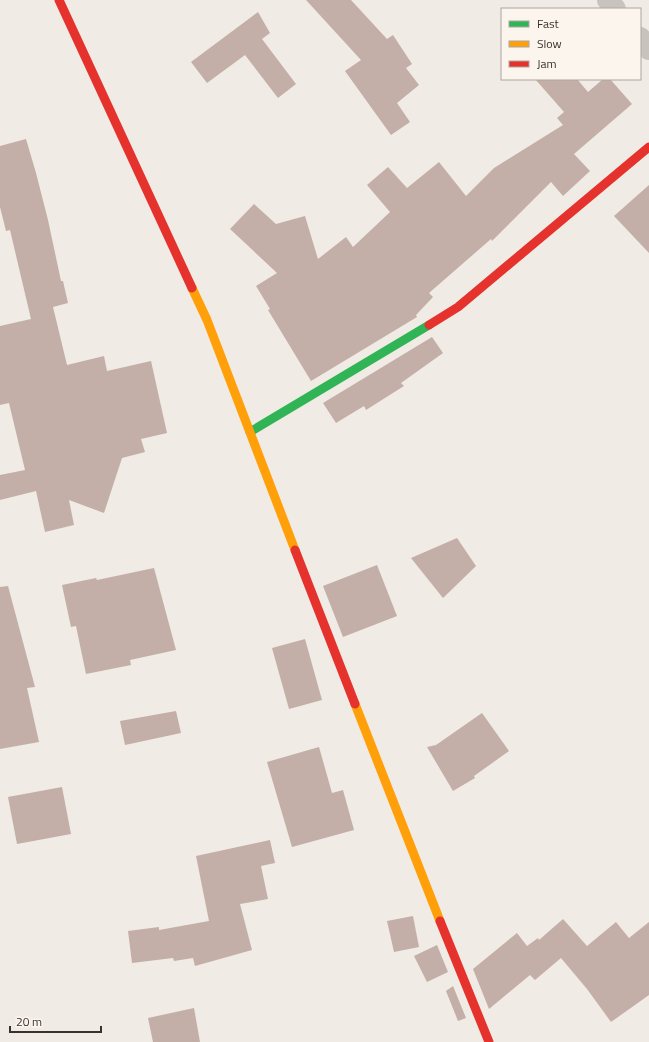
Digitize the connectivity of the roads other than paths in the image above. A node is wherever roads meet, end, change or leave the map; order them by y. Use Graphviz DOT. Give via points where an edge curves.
graph roads {
  1 [pos="59,0"];
  2 [pos="608,0"];
  3 [pos="614,8"];
  4 [pos="641,39"];
  5 [pos="649,49"];
  6 [pos="649,147"];
  7 [pos="250,432"];
  8 [pos="489,1042"];
  1 -- 7 [label="street" via="207,320"];
  2 -- 3 [label="street"];
  4 -- 5 [label="street"];
  6 -- 7 [label="street" via="458,307"];
  7 -- 8 [label="street" via="375,757"];
}
